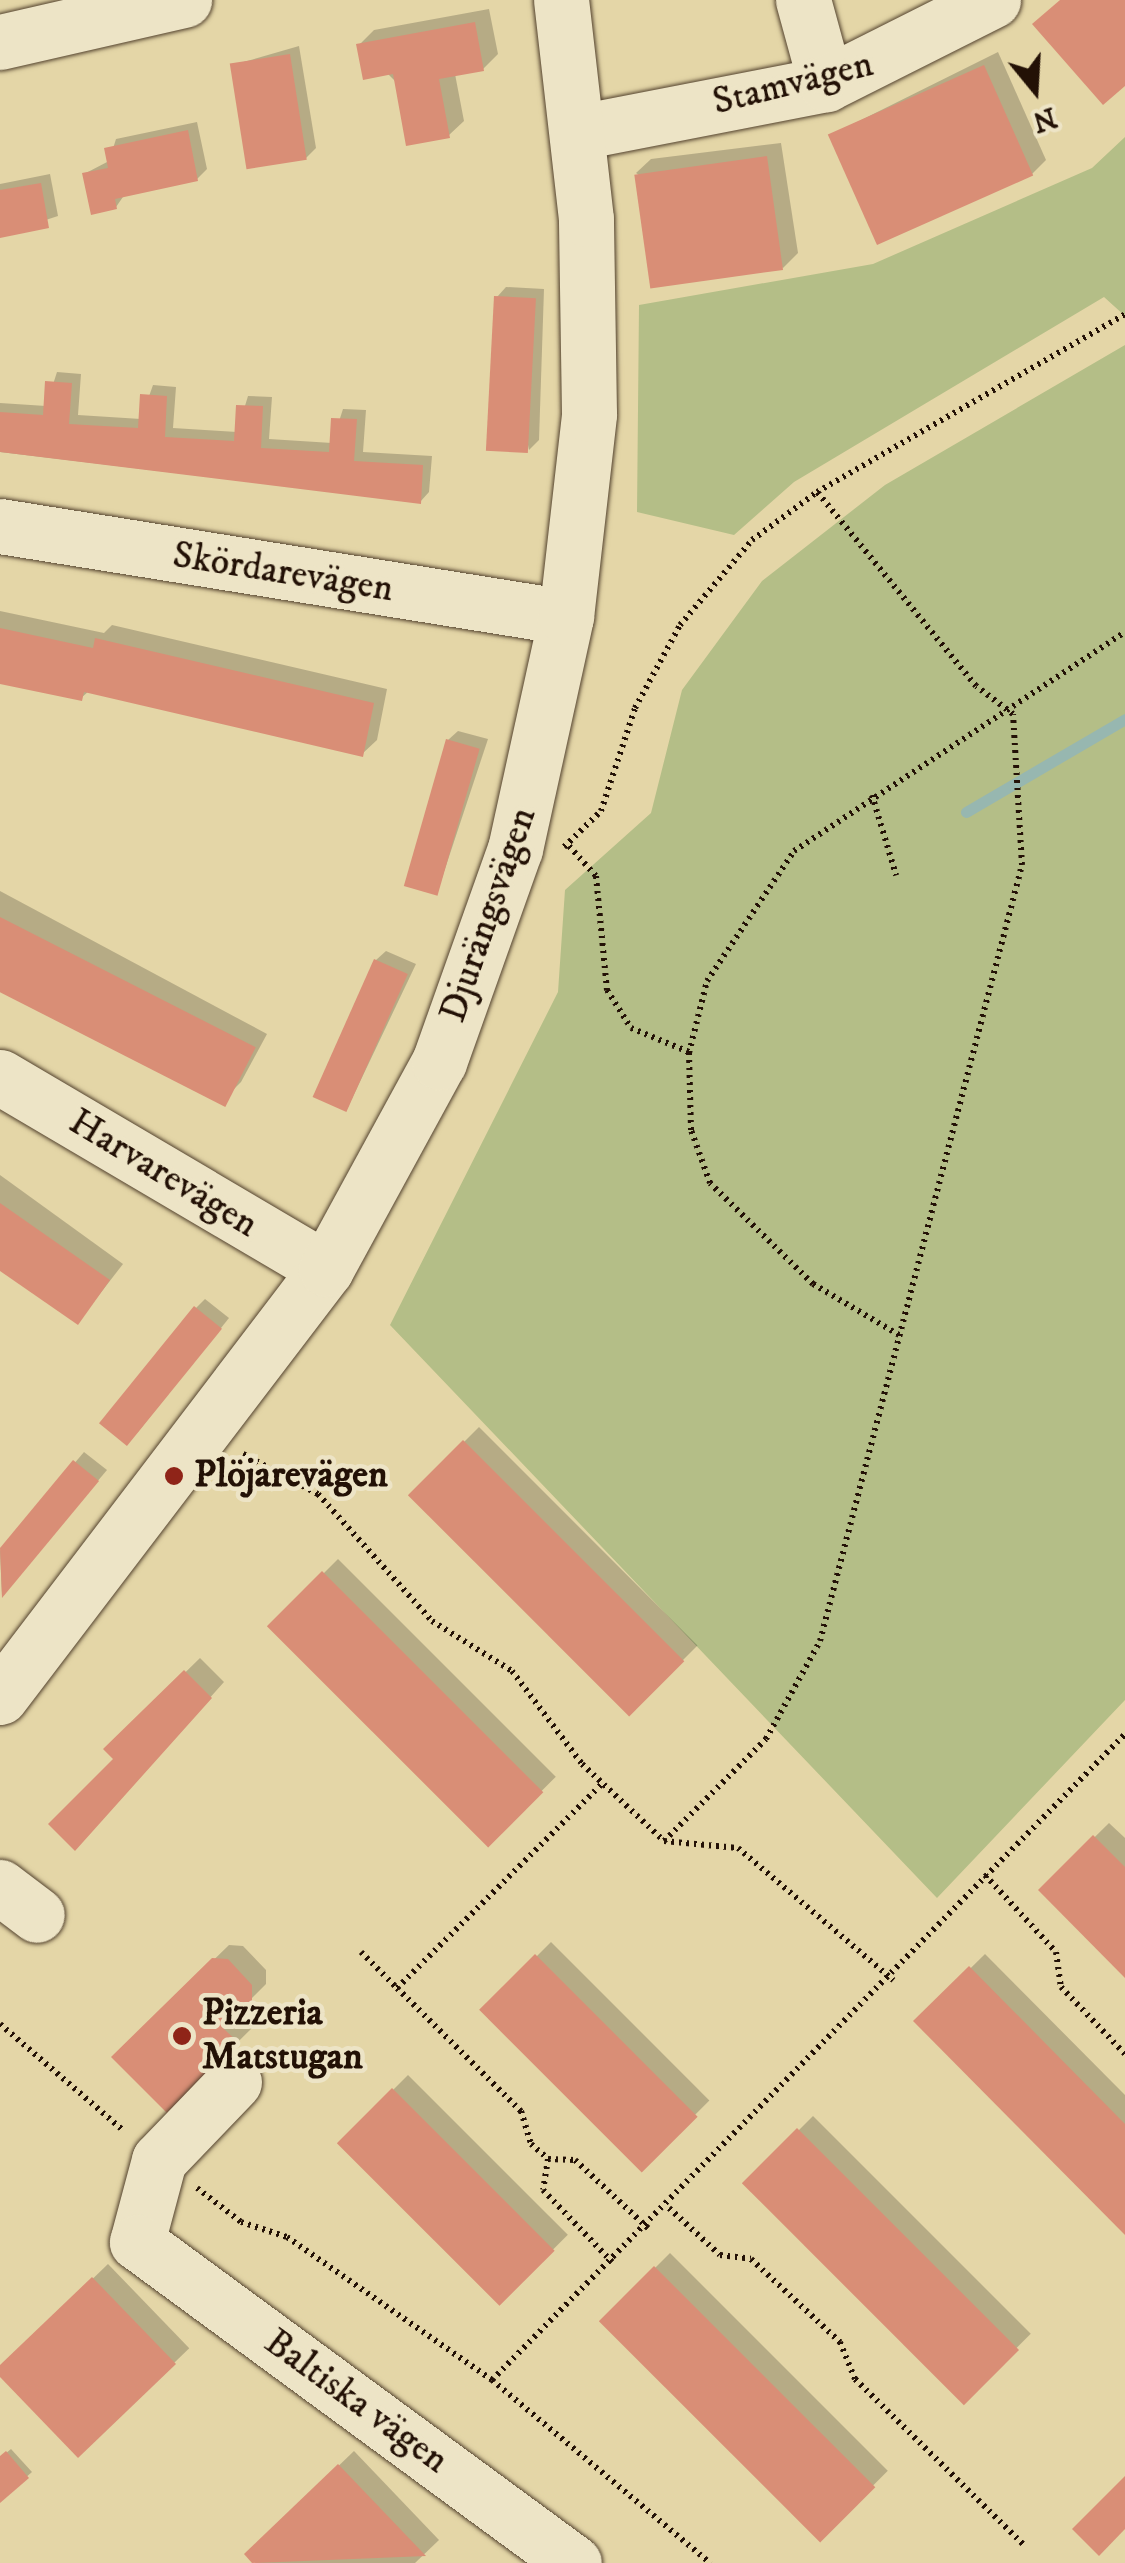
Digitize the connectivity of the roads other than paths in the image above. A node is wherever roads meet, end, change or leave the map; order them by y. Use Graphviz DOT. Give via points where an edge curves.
graph roads {
  1 [pos="184,0"];
  2 [pos="561,0"];
  3 [pos="803,0"];
  4 [pos="993,0"];
  5 [pos="0,42"];
  6 [pos="826,84"];
  7 [pos="578,132"];
  8 [pos="0,526"];
  9 [pos="566,617"];
  10 [pos="0,1077"];
  11 [pos="326,1269"];
  12 [pos="0,1696"];
  13 [pos="234,2082"];
  14 [pos="574,2563"];
  1 -- 5 [label="street"];
  2 -- 7 [label="street, Djurängsvägen"];
  3 -- 6 [label="street"];
  4 -- 6 [label="street, Stamvägen"];
  6 -- 7 [label="street, Stamvägen"];
  7 -- 9 [label="street, Djurängsvägen" via="590,414"];
  8 -- 9 [label="street, Skördarevägen"];
  9 -- 11 [label="street, Djurängsvägen" via="515,849 439,1062"];
  10 -- 11 [label="street, Harvarevägen"];
  11 -- 12 [label="street, Djurängsvägen"];
  13 -- 14 [label="street, Baltiska vägen" via="159,2160 137,2242"];
}
